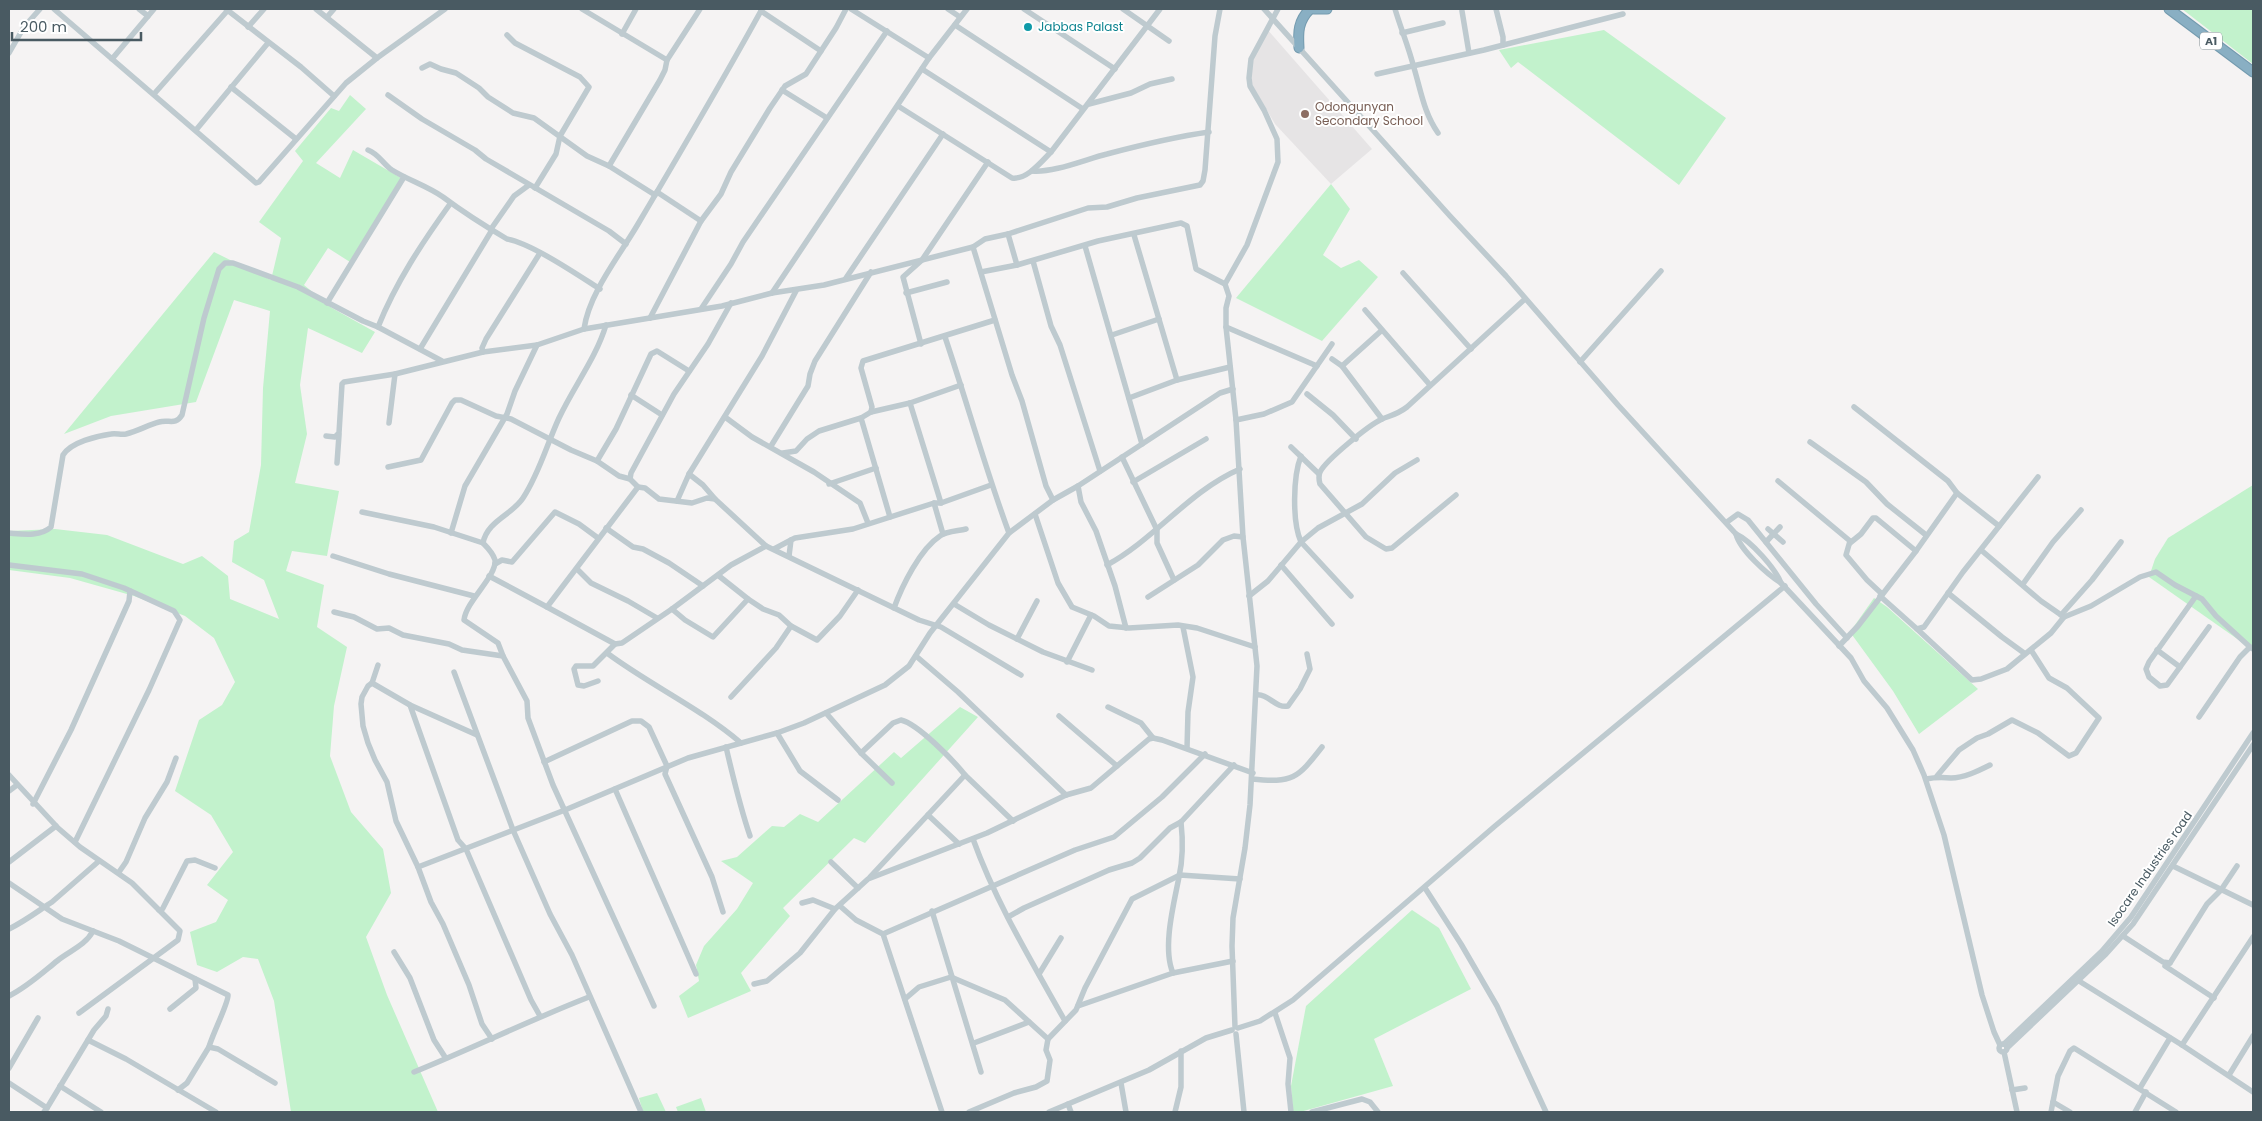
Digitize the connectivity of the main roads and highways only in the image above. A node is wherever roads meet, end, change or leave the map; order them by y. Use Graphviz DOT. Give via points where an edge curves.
graph roads {
  1 [pos="1312,9"];
  2 [pos="1328,9"];
  3 [pos="2168,9"];
  4 [pos="1299,48"];
  5 [pos="2253,72"];
  1 -- 2 [label="highway"];
  1 -- 4 [label="highway" via="1303,16 1300,24"];
  3 -- 5 [label="highway, A1"];
}
